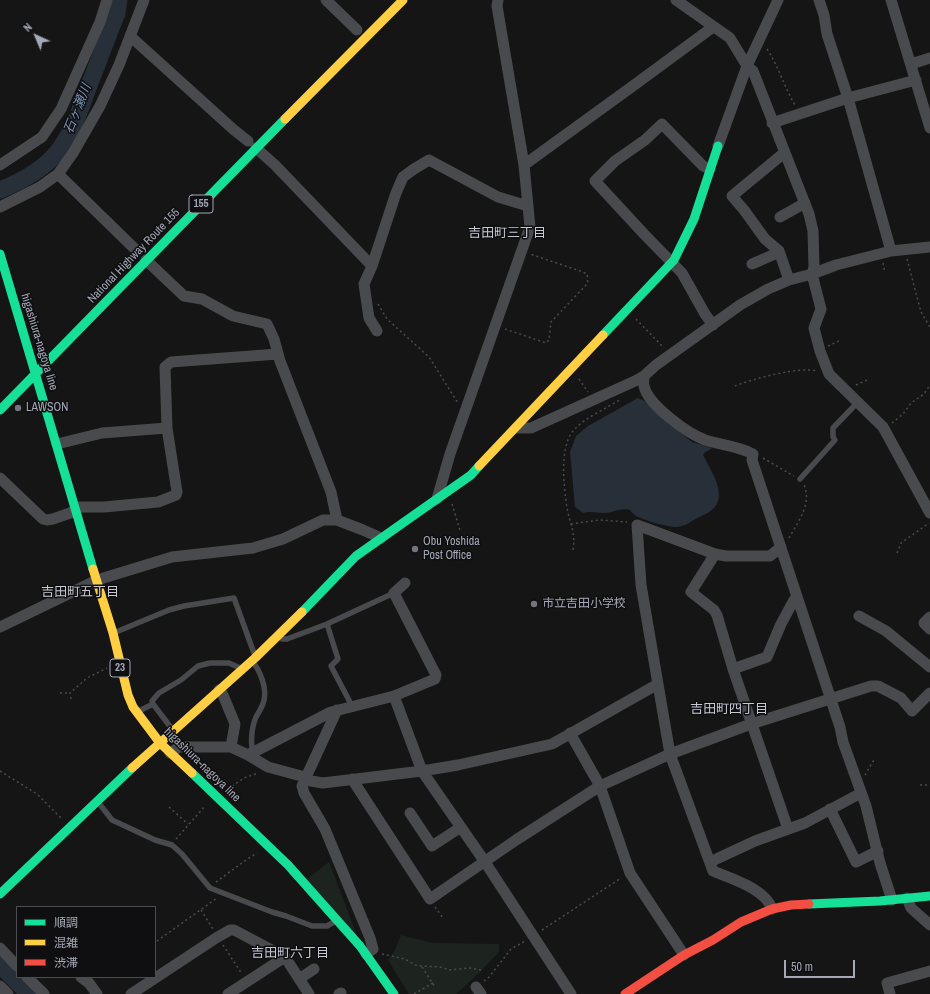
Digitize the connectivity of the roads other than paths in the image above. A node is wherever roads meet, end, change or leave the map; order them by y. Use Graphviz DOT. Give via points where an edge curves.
graph roads {
  1 [pos="107,0"];
  2 [pos="144,0"];
  3 [pos="326,0"];
  4 [pos="403,0"];
  5 [pos="498,0"];
  6 [pos="676,0"];
  7 [pos="778,0"];
  8 [pos="819,0"];
  9 [pos="891,0"];
  10 [pos="713,27"];
  11 [pos="357,30"];
  12 [pos="130,36"];
  13 [pos="930,58"];
  14 [pos="911,64"];
  15 [pos="747,66"];
  16 [pos="916,80"];
  17 [pos="848,98"];
  18 [pos="772,123"];
  19 [pos="930,128"];
  20 [pos="250,143"];
  21 [pos="718,146"];
  22 [pos="784,153"];
  23 [pos="0,165"];
  24 [pos="524,165"];
  25 [pos="710,169"];
  26 [pos="58,174"];
  27 [pos="805,203"];
  28 [pos="528,206"];
  29 [pos="0,207"];
  30 [pos="780,217"];
  31 [pos="930,247"];
  32 [pos="778,250"];
  33 [pos="137,251"];
  34 [pos="891,251"];
  35 [pos="0,254"];
  36 [pos="146,260"];
  37 [pos="672,263"];
  38 [pos="752,264"];
  39 [pos="372,266"];
  40 [pos="812,274"];
  41 [pos="789,280"];
  42 [pos="713,325"];
  43 [pos="377,331"];
  44 [pos="278,354"];
  45 [pos="36,374"];
  46 [pos="644,376"];
  47 [pos="858,402"];
  48 [pos="0,410"];
  49 [pos="167,428"];
  50 [pos="517,428"];
  51 [pos="56,444"];
  52 [pos="0,478"];
  53 [pos="800,479"];
  54 [pos="442,496"];
  55 [pos="75,510"];
  56 [pos="930,513"];
  57 [pos="337,520"];
  58 [pos="381,538"];
  59 [pos="781,547"];
  60 [pos="716,554"];
  61 [pos="97,580"];
  62 [pos="405,583"];
  63 [pos="394,593"];
  64 [pos="797,599"];
  65 [pos="859,616"];
  66 [pos="930,617"];
  67 [pos="327,624"];
  68 [pos="0,626"];
  69 [pos="930,629"];
  70 [pos="113,633"];
  71 [pos="278,636"];
  72 [pos="254,659"];
  73 [pos="930,667"];
  74 [pos="733,669"];
  75 [pos="242,670"];
  76 [pos="658,684"];
  77 [pos="219,690"];
  78 [pos="930,693"];
  79 [pos="394,696"];
  80 [pos="830,698"];
  81 [pos="153,704"];
  82 [pos="352,706"];
  83 [pos="338,710"];
  84 [pos="137,712"];
  85 [pos="751,724"];
  86 [pos="173,731"];
  87 [pos="570,733"];
  88 [pos="160,743"];
  89 [pos="231,746"];
  90 [pos="170,753"];
  91 [pos="251,753"];
  92 [pos="670,754"];
  93 [pos="422,771"];
  94 [pos="305,778"];
  95 [pos="352,779"];
  96 [pos="600,786"];
  97 [pos="859,787"];
  98 [pos="98,802"];
  99 [pos="830,809"];
  100 [pos="410,813"];
  101 [pos="460,827"];
  102 [pos="788,829"];
  103 [pos="878,851"];
  104 [pos="485,862"];
  105 [pos="710,862"];
  106 [pos="0,894"];
  107 [pos="930,896"];
  108 [pos="908,898"];
  109 [pos="892,900"];
  110 [pos="772,910"];
  111 [pos="337,920"];
  112 [pos="930,925"];
  113 [pos="0,948"];
  114 [pos="366,954"];
  115 [pos="684,955"];
  116 [pos="285,957"];
  117 [pos="16,965"];
  118 [pos="314,969"];
  119 [pos="930,971"];
  120 [pos="28,978"];
  121 [pos="155,978"];
  122 [pos="156,978"];
  123 [pos="78,979"];
  124 [pos="299,979"];
  125 [pos="0,986"];
  126 [pos="8,994"];
  127 [pos="44,994"];
  128 [pos="97,994"];
  129 [pos="131,994"];
  130 [pos="228,994"];
  131 [pos="309,994"];
  132 [pos="394,994"];
  133 [pos="571,994"];
  134 [pos="625,994"];
  135 [pos="890,994"];
  1 -- 23 [label="street" via="100,22 61,109 50,126 42,138"];
  2 -- 12 [label="street"];
  3 -- 11 [label="street"];
  4 -- 20 [label="main road, National Highway Route 155 / 155"];
  5 -- 24 [label="street" via="499,22"];
  6 -- 10 [label="street"];
  7 -- 15 [label="street"];
  8 -- 17 [label="street"];
  9 -- 14 [label="street"];
  10 -- 15 [label="street" via="730,38"];
  10 -- 24 [label="street"];
  12 -- 20 [label="street"];
  12 -- 26 [label="street" via="100,106"];
  13 -- 14 [label="street"];
  14 -- 16 [label="street"];
  15 -- 18 [label="street" via="753,72"];
  15 -- 21 [label="street"];
  16 -- 17 [label="street"];
  16 -- 19 [label="street"];
  17 -- 18 [label="street"];
  17 -- 34 [label="street"];
  18 -- 22 [label="street"];
  20 -- 36 [label="main road, National Highway Route 155 / 155"];
  20 -- 39 [label="street" via="275,165"];
  21 -- 25 [label="main road"];
  22 -- 27 [label="street"];
  22 -- 32 [label="street" via="732,196 765,239"];
  24 -- 28 [label="street"];
  25 -- 37 [label="main road" via="699,205"];
  25 -- 37 [label="street" via="703,166 662,124 645,140 616,160 595,181"];
  26 -- 29 [label="street" via="40,187"];
  26 -- 33 [label="street"];
  27 -- 30 [label="street"];
  27 -- 40 [label="street" via="813,231"];
  28 -- 39 [label="street" via="498,197 429,160 403,177"];
  28 -- 54 [label="street" via="530,227 450,454"];
  31 -- 34 [label="street"];
  32 -- 38 [label="street" via="775,254"];
  32 -- 41 [label="street"];
  34 -- 40 [label="street"];
  35 -- 45 [label="main road, higashiura-nagoya line / 23"];
  36 -- 44 [label="street" via="184,296 202,299 233,316 267,324"];
  36 -- 45 [label="main road, National Highway Route 155 / 155"];
  37 -- 42 [label="street" via="682,273"];
  37 -- 50 [label="main road"];
  39 -- 43 [label="street" via="364,284 369,318"];
  40 -- 41 [label="street"];
  40 -- 47 [label="street" via="821,310 814,328 819,348 829,374"];
  41 -- 42 [label="street" via="740,305"];
  42 -- 46 [label="street"];
  44 -- 49 [label="street" via="171,362 165,367"];
  44 -- 57 [label="street" via="331,492"];
  45 -- 48 [label="main road, National Highway Route 155 / 155"];
  45 -- 51 [label="main road, higashiura-nagoya line / 23"];
  46 -- 50 [label="street" via="531,428"];
  46 -- 59 [label="street" via="644,387 654,403 691,434 717,444 744,449 752,454"];
  47 -- 53 [label="lane" via="833,428 833,437 836,440"];
  47 -- 56 [label="street" via="884,428"];
  49 -- 51 [label="street" via="102,433"];
  49 -- 55 [label="street" via="176,495 158,502 104,507 80,506"];
  50 -- 54 [label="main road" via="471,475"];
  51 -- 55 [label="main road, higashiura-nagoya line / 23"];
  52 -- 55 [label="street" via="43,519 53,519"];
  54 -- 58 [label="main road"];
  55 -- 61 [label="main road, higashiura-nagoya line / 23"];
  57 -- 58 [label="street"];
  57 -- 61 [label="street" via="323,520 283,539 252,548 172,557"];
  58 -- 71 [label="main road" via="356,556"];
  59 -- 60 [label="street" via="770,556"];
  59 -- 64 [label="street"];
  60 -- 74 [label="street" via="692,592 717,615"];
  60 -- 76 [label="street" via="637,525 640,585"];
  61 -- 68 [label="street"];
  61 -- 70 [label="main road, higashiura-nagoya line / 23"];
  62 -- 63 [label="street"];
  63 -- 67 [label="lane"];
  63 -- 79 [label="street" via="436,675 435,679"];
  64 -- 74 [label="street" via="780,624 767,657"];
  64 -- 80 [label="street"];
  65 -- 73 [label="street" via="886,631"];
  66 -- 69 [label="street" via="924,623"];
  67 -- 71 [label="lane" via="287,639"];
  67 -- 82 [label="lane" via="338,659 330,666"];
  70 -- 72 [label="lane" via="169,610 234,598"];
  70 -- 84 [label="main road, higashiura-nagoya line / 23" via="128,696"];
  71 -- 72 [label="main road"];
  72 -- 75 [label="main road"];
  72 -- 91 [label="lane" via="264,700 254,727"];
  74 -- 85 [label="street"];
  75 -- 77 [label="main road"];
  75 -- 81 [label="lane" via="229,662 198,666 159,693 152,701"];
  76 -- 87 [label="street"];
  76 -- 92 [label="street"];
  77 -- 86 [label="main road"];
  77 -- 89 [label="street" via="235,724"];
  78 -- 80 [label="street" via="912,711 901,698 878,686"];
  79 -- 82 [label="street"];
  79 -- 93 [label="street"];
  80 -- 85 [label="street"];
  80 -- 97 [label="street"];
  81 -- 84 [label="lane"];
  81 -- 86 [label="lane"];
  82 -- 83 [label="street"];
  83 -- 91 [label="street"];
  83 -- 94 [label="street"];
  84 -- 88 [label="main road, higashiura-nagoya line / 23"];
  85 -- 92 [label="street"];
  85 -- 102 [label="street"];
  86 -- 88 [label="main road"];
  87 -- 93 [label="street" via="552,744"];
  87 -- 96 [label="street"];
  88 -- 90 [label="main road, higashiura-nagoya line / 23"];
  88 -- 98 [label="main road"];
  89 -- 90 [label="street" via="179,747"];
  89 -- 91 [label="street"];
  90 -- 111 [label="main road, higashiura-nagoya line / 23" via="288,864"];
  91 -- 94 [label="street" via="268,767"];
  92 -- 96 [label="street"];
  92 -- 105 [label="street"];
  93 -- 95 [label="street"];
  93 -- 101 [label="street"];
  94 -- 95 [label="street" via="323,783"];
  94 -- 114 [label="street" via="302,786 304,793 325,829 370,938 373,949"];
  95 -- 104 [label="street" via="430,899"];
  96 -- 104 [label="street"];
  96 -- 115 [label="street" via="630,873"];
  97 -- 99 [label="street"];
  97 -- 103 [label="street"];
  98 -- 106 [label="main road"];
  98 -- 111 [label="lane" via="112,820 172,845 210,888 312,926 327,926"];
  99 -- 102 [label="street"];
  99 -- 103 [label="street" via="856,862"];
  100 -- 101 [label="street" via="432,846"];
  101 -- 104 [label="street"];
  102 -- 105 [label="street"];
  103 -- 109 [label="street"];
  104 -- 133 [label="street"];
  105 -- 110 [label="street" via="713,871 758,892 770,902"];
  107 -- 108 [label="main road"];
  108 -- 109 [label="main road"];
  108 -- 112 [label="street" via="911,908"];
  109 -- 110 [label="main road" via="791,905"];
  110 -- 115 [label="main road" via="741,922"];
  111 -- 114 [label="main road, higashiura-nagoya line / 23"];
  113 -- 117 [label="street"];
  114 -- 132 [label="main road, higashiura-nagoya line / 23"];
  115 -- 134 [label="main road"];
  116 -- 122 [label="street" via="230,930"];
  116 -- 124 [label="street"];
  116 -- 130 [label="street"];
  118 -- 124 [label="street"];
  119 -- 135 [label="street" via="887,983"];
  120 -- 127 [label="street"];
  121 -- 129 [label="street"];
  123 -- 128 [label="street" via="89,983"];
  124 -- 131 [label="street"];
  125 -- 126 [label="street"];
}
